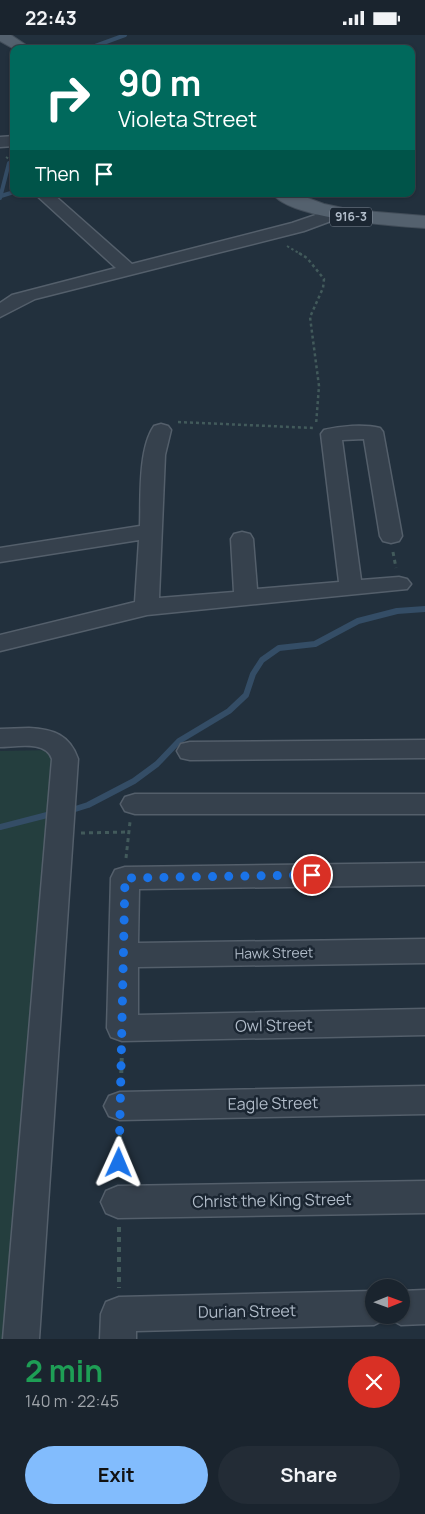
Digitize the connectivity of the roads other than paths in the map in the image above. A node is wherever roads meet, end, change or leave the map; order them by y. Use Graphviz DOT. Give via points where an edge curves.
graph roads {
  1 [pos="0,35"];
  2 [pos="17,45"];
  3 [pos="46,197"];
  4 [pos="288,197"];
  5 [pos="333,214"];
  6 [pos="425,222"];
  7 [pos="129,270"];
  8 [pos="0,311"];
  9 [pos="162,430"];
  10 [pos="151,531"];
  11 [pos="391,536"];
  12 [pos="242,539"];
  13 [pos="0,555"];
  14 [pos="399,584"];
  15 [pos="351,589"];
  16 [pos="246,599"];
  17 [pos="147,607"];
  18 [pos="0,643"];
  19 [pos="0,738"];
  20 [pos="425,749"];
  21 [pos="190,751"];
  22 [pos="425,803"];
  23 [pos="135,804"];
  24 [pos="425,874"];
  25 [pos="425,951"];
  26 [pos="123,955"];
  27 [pos="425,1022"];
  28 [pos="425,1100"];
  29 [pos="120,1106"];
  30 [pos="425,1197"];
  31 [pos="118,1202"];
  32 [pos="425,1307"];
  33 [pos="410,1308"];
  34 [pos="365,1309"];
  35 [pos="119,1326"];
  36 [pos="21,1339"];
  1 -- 2 [label="main road"];
  3 -- 7 [label="street"];
  4 -- 5 [label="main road, 916-3"];
  5 -- 6 [label="main road, 916-3"];
  5 -- 7 [label="street" via="266,235"];
  7 -- 8 [label="street" via="18,299"];
  9 -- 10 [label="street" via="154,455"];
  10 -- 13 [label="street"];
  10 -- 17 [label="street"];
  11 -- 15 [label="street" via="373,432 331,434"];
  12 -- 16 [label="street"];
  14 -- 15 [label="street"];
  15 -- 16 [label="street"];
  16 -- 17 [label="street"];
  17 -- 18 [label="street"];
  19 -- 36 [label="street" via="47,739 58,743 64,751"];
  20 -- 21 [label="street"];
  22 -- 23 [label="street"];
  24 -- 26 [label="street" via="125,878"];
  25 -- 26 [label="street, Hawk Street"];
  26 -- 27 [label="street, Owl Street" via="122,1028"];
  28 -- 29 [label="street, Eagle Street"];
  30 -- 31 [label="street, Christ the King Street"];
  32 -- 33 [label="street"];
  34 -- 35 [label="street, Durian Street"];
}
